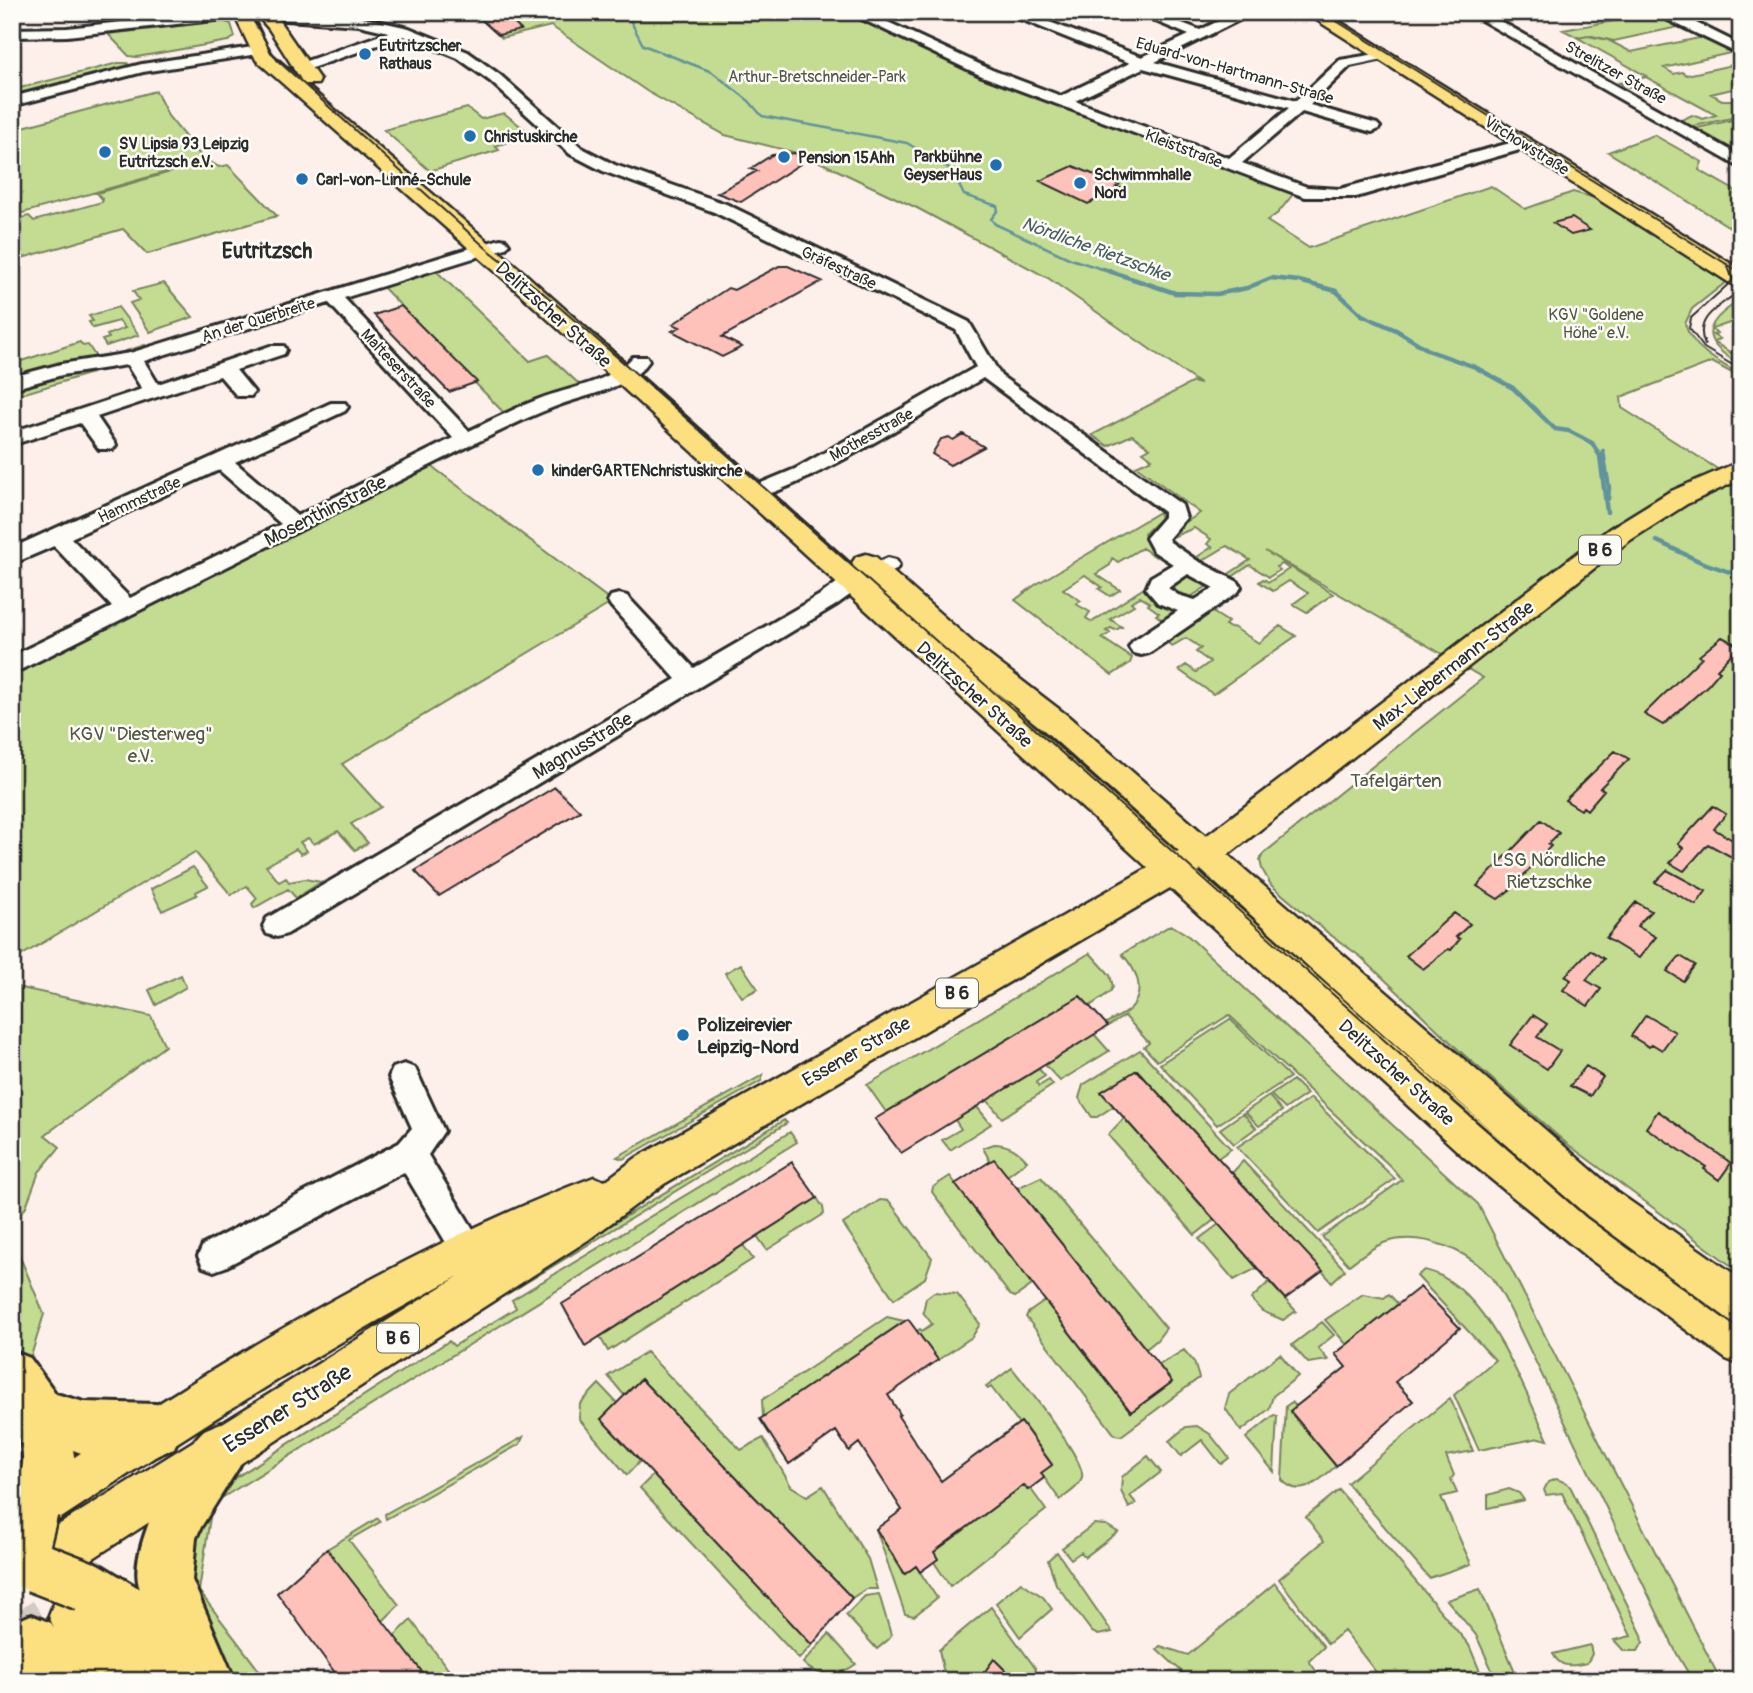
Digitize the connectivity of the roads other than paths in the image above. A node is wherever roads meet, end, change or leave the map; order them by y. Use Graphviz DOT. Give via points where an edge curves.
graph roads {
  1 [pos="854,12"];
  2 [pos="1010,12"];
  3 [pos="1141,12"];
  4 [pos="1248,12"];
  5 [pos="1312,12"];
  6 [pos="1338,12"];
  7 [pos="1474,12"];
  8 [pos="1683,12"];
  9 [pos="241,13"];
  10 [pos="263,13"];
  11 [pos="296,15"];
  12 [pos="371,21"];
  13 [pos="404,31"];
  14 [pos="12,33"];
  15 [pos="1202,34"];
  16 [pos="255,42"];
  17 [pos="1741,51"];
  18 [pos="1383,55"];
  19 [pos="1143,63"];
  20 [pos="141,64"];
  21 [pos="300,68"];
  22 [pos="12,89"];
  23 [pos="1062,101"];
  24 [pos="12,102"];
  25 [pos="1298,107"];
  26 [pos="1372,127"];
  27 [pos="1525,144"];
  28 [pos="1741,163"];
  29 [pos="1230,165"];
  30 [pos="490,246"];
  31 [pos="1741,263"];
  32 [pos="1741,280"];
  33 [pos="332,296"];
  34 [pos="277,350"];
  35 [pos="133,358"];
  36 [pos="224,368"];
  37 [pos="632,368"];
  38 [pos="986,369"];
  39 [pos="12,383"];
  40 [pos="153,392"];
  41 [pos="244,392"];
  42 [pos="338,407"];
  43 [pos="85,415"];
  44 [pos="12,439"];
  45 [pos="468,439"];
  46 [pos="106,446"];
  47 [pos="220,461"];
  48 [pos="1741,470"];
  49 [pos="765,489"];
  50 [pos="295,525"];
  51 [pos="57,537"];
  52 [pos="12,557"];
  53 [pos="1188,565"];
  54 [pos="872,573"];
  55 [pos="619,601"];
  56 [pos="1199,608"];
  57 [pos="127,609"];
  58 [pos="1141,647"];
  59 [pos="12,666"];
  60 [pos="691,680"];
  61 [pos="1187,862"];
  62 [pos="277,926"];
  63 [pos="404,1077"];
  64 [pos="410,1153"];
  65 [pos="650,1171"];
  66 [pos="468,1250"];
  67 [pos="214,1256"];
  68 [pos="1741,1304"];
  69 [pos="1741,1344"];
  70 [pos="26,1395"];
  71 [pos="156,1430"];
  72 [pos="222,1449"];
  73 [pos="36,1570"];
  74 [pos="120,1681"];
  75 [pos="194,1681"];
  76 [pos="207,1681"];
  1 -- 23 [label="street, Kleiststraße"];
  2 -- 19 [label="street, Eduard-von-Hartmann-Straße"];
  3 -- 15 [label="street"];
  4 -- 15 [label="street"];
  5 -- 18 [label="main road, Virchowstraße"];
  6 -- 31 [label="main road, Virchowstraße"];
  7 -- 28 [label="street, Strelitzer Straße"];
  8 -- 17 [label="street" via="1670,15"];
  9 -- 10 [label="street, Gräfestraße"];
  9 -- 14 [label="street, Gräfestraße" via="67,32"];
  9 -- 16 [label="main road, Delitzscher Straße"];
  10 -- 11 [label="street, Gräfestraße"];
  10 -- 21 [label="main road, Delitzscher Straße" via="274,23"];
  11 -- 12 [label="street, Gräfestraße"];
  12 -- 13 [label="street, Gräfestraße"];
  13 -- 21 [label="street"];
  13 -- 38 [label="street, Gräfestraße" via="463,55 576,151 609,168 720,208 963,326"];
  15 -- 19 [label="street"];
  16 -- 20 [label="street"];
  16 -- 30 [label="main road, Delitzscher Straße"];
  18 -- 25 [label="street" via="1345,63"];
  18 -- 27 [label="main road, Virchowstraße"];
  19 -- 23 [label="street"];
  19 -- 25 [label="street, Eduard-von-Hartmann-Straße"];
  20 -- 22 [label="street" via="112,63"];
  20 -- 24 [label="street"];
  21 -- 30 [label="main road, Delitzscher Straße" via="481,230"];
  23 -- 29 [label="street, Kleiststraße"];
  25 -- 26 [label="street, Eduard-von-Hartmann-Straße"];
  25 -- 29 [label="street"];
  27 -- 29 [label="street, Kleiststraße" via="1340,194 1305,192"];
  27 -- 32 [label="main road, Virchowstraße"];
  30 -- 33 [label="street, An der Querbreite"];
  30 -- 37 [label="main road, Delitzscher Straße"];
  33 -- 35 [label="street, An der Querbreite"];
  33 -- 45 [label="street, Malteserstraße"];
  34 -- 36 [label="street"];
  35 -- 39 [label="street, An der Querbreite"];
  35 -- 40 [label="street"];
  36 -- 40 [label="street"];
  36 -- 41 [label="street"];
  37 -- 45 [label="street, Mosenthinstraße"];
  37 -- 49 [label="main road, Delitzscher Straße"];
  38 -- 49 [label="street, Mothesstraße" via="802,473"];
  38 -- 53 [label="street, Gräfestraße" via="997,383 1175,510 1175,518 1157,538 1161,547"];
  40 -- 43 [label="street"];
  42 -- 47 [label="street, Hammstraße"];
  43 -- 44 [label="street"];
  43 -- 46 [label="street"];
  45 -- 50 [label="street, Mosenthinstraße"];
  47 -- 50 [label="street"];
  47 -- 51 [label="street, Hammstraße"];
  48 -- 61 [label="main road, Max-Liebermann-Straße / B 6" via="1678,498 1619,535 1235,834"];
  49 -- 54 [label="main road, Delitzscher Straße"];
  50 -- 57 [label="street, Mosenthinstraße"];
  51 -- 52 [label="street, Hammstraße"];
  51 -- 57 [label="street"];
  53 -- 56 [label="street, Gräfestraße" via="1230,587"];
  53 -- 56 [label="street" via="1159,582 1157,589 1179,605"];
  54 -- 60 [label="street, Magnusstraße"];
  54 -- 61 [label="main road, Delitzscher Straße"];
  55 -- 60 [label="street"];
  56 -- 58 [label="street, Gräfestraße"];
  57 -- 59 [label="street, Mosenthinstraße"];
  60 -- 62 [label="street, Magnusstraße"];
  61 -- 65 [label="main road, Essener Straße / B 6"];
  61 -- 68 [label="main road, Delitzscher Straße" via="1603,1205"];
  61 -- 69 [label="main road, Delitzscher Straße" via="1478,1145 1601,1243"];
  63 -- 64 [label="street" via="429,1131"];
  64 -- 66 [label="street"];
  64 -- 67 [label="street"];
  65 -- 66 [label="main road, Essener Straße / B 6"];
  65 -- 72 [label="main road, Essener Straße / B 6" via="574,1227"];
  66 -- 71 [label="main road, Essener Straße / B 6" via="357,1308"];
  70 -- 71 [label="highway" via="64,1424"];
  70 -- 73 [label="highway" via="49,1462"];
  71 -- 73 [label="main road, Essener Straße / B 6"];
  72 -- 73 [label="main road, Essener Straße / B 6"];
  72 -- 76 [label="highway" via="182,1508 169,1538 164,1581"];
  73 -- 74 [label="highway"];
  73 -- 75 [label="highway" via="135,1618"];
}
